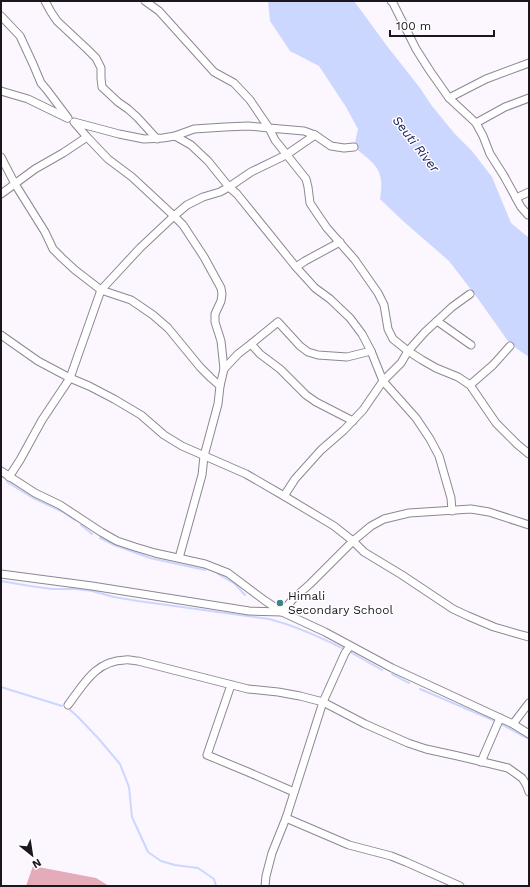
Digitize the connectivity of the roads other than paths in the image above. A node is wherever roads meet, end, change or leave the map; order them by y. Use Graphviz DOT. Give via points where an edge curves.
graph roads {
  1 [pos="45,1"];
  2 [pos="145,1"];
  3 [pos="391,1"];
  4 [pos="1,16"];
  5 [pos="529,63"];
  6 [pos="1,91"];
  7 [pos="449,98"];
  8 [pos="529,98"];
  9 [pos="71,120"];
  10 [pos="476,123"];
  11 [pos="269,128"];
  12 [pos="315,135"];
  13 [pos="175,136"];
  14 [pos="86,137"];
  15 [pos="157,139"];
  16 [pos="354,147"];
  17 [pos="286,155"];
  18 [pos="1,157"];
  19 [pos="15,184"];
  20 [pos="230,188"];
  21 [pos="529,192"];
  22 [pos="1,194"];
  23 [pos="516,198"];
  24 [pos="529,215"];
  25 [pos="174,216"];
  26 [pos="340,242"];
  27 [pos="296,267"];
  28 [pos="101,290"];
  29 [pos="470,294"];
  30 [pos="437,321"];
  31 [pos="1,335"];
  32 [pos="251,344"];
  33 [pos="471,345"];
  34 [pos="510,346"];
  35 [pos="371,351"];
  36 [pos="408,351"];
  37 [pos="224,368"];
  38 [pos="70,378"];
  39 [pos="384,382"];
  40 [pos="470,385"];
  41 [pos="220,386"];
  42 [pos="354,421"];
  43 [pos="529,454"];
  44 [pos="204,456"];
  45 [pos="1,471"];
  46 [pos="9,477"];
  47 [pos="284,496"];
  48 [pos="452,511"];
  49 [pos="529,525"];
  50 [pos="353,541"];
  51 [pos="179,558"];
  52 [pos="1,574"];
  53 [pos="282,612"];
  54 [pos="529,637"];
  55 [pos="350,646"];
  56 [pos="231,685"];
  57 [pos="323,702"];
  58 [pos="529,702"];
  59 [pos="68,705"];
  60 [pos="500,718"];
  61 [pos="513,724"];
  62 [pos="529,734"];
  63 [pos="481,762"];
  64 [pos="294,792"];
  65 [pos="529,792"];
  66 [pos="286,818"];
  67 [pos="266,886"];
  68 [pos="460,886"];
  1 -- 15 [label="street" via="57,21 96,58 101,68 102,87 137,117"];
  2 -- 11 [label="street" via="159,11 214,72 234,83 250,100"];
  3 -- 7 [label="street" via="416,49"];
  4 -- 9 [label="street" via="20,36 41,83"];
  5 -- 7 [label="street" via="486,79"];
  6 -- 9 [label="street" via="28,99"];
  7 -- 10 [label="street"];
  8 -- 10 [label="street" via="505,107"];
  9 -- 14 [label="street"];
  9 -- 15 [label="street" via="119,134"];
  10 -- 23 [label="street" via="490,154"];
  11 -- 12 [label="street" via="304,131"];
  11 -- 13 [label="street" via="248,126 194,129"];
  11 -- 17 [label="street"];
  12 -- 16 [label="street" via="331,146"];
  12 -- 17 [label="street"];
  13 -- 15 [label="street"];
  13 -- 20 [label="street" via="191,145 208,161"];
  14 -- 19 [label="street"];
  14 -- 25 [label="street"];
  17 -- 20 [label="street" via="251,172"];
  17 -- 26 [label="street" via="306,179 310,203"];
  18 -- 19 [label="street"];
  19 -- 22 [label="street"];
  19 -- 28 [label="street" via="53,249"];
  20 -- 25 [label="street" via="203,197 187,205"];
  20 -- 27 [label="street"];
  21 -- 23 [label="street"];
  23 -- 24 [label="street"];
  25 -- 28 [label="street"];
  25 -- 37 [label="street" via="204,257 221,288 221,301 215,314 215,322 221,341"];
  26 -- 27 [label="street"];
  26 -- 36 [label="street" via="378,293 393,338"];
  27 -- 35 [label="street" via="315,288 350,318"];
  28 -- 38 [label="street"];
  28 -- 41 [label="street" via="131,300 152,315 168,328 200,367"];
  29 -- 30 [label="street"];
  30 -- 33 [label="street"];
  30 -- 36 [label="street"];
  31 -- 38 [label="street" via="38,361"];
  32 -- 35 [label="street" via="278,322 308,352 347,357"];
  32 -- 37 [label="street"];
  32 -- 42 [label="street" via="306,396"];
  34 -- 40 [label="street"];
  35 -- 39 [label="street"];
  36 -- 39 [label="street"];
  36 -- 40 [label="street"];
  37 -- 41 [label="street"];
  38 -- 44 [label="street" via="114,399 141,415 164,435"];
  38 -- 46 [label="street"];
  39 -- 42 [label="street"];
  39 -- 48 [label="street" via="416,418 439,456"];
  40 -- 43 [label="street" via="496,423"];
  41 -- 44 [label="street" via="218,404"];
  42 -- 47 [label="street" via="321,450 295,479"];
  44 -- 47 [label="street" via="246,474"];
  44 -- 51 [label="street" via="202,475"];
  45 -- 46 [label="street"];
  46 -- 51 [label="street" via="60,505 116,541"];
  47 -- 50 [label="street" via="334,526"];
  48 -- 49 [label="street" via="471,509 489,512"];
  48 -- 50 [label="street" via="409,513 384,519"];
  50 -- 53 [label="street"];
  50 -- 54 [label="street" via="364,552 453,609 494,627"];
  51 -- 53 [label="street" via="228,573"];
  52 -- 53 [label="street" via="249,611"];
  53 -- 55 [label="street"];
  55 -- 57 [label="street"];
  55 -- 60 [label="street" via="399,672"];
  56 -- 57 [label="street"];
  56 -- 59 [label="street" via="126,659 111,662 92,673"];
  56 -- 64 [label="street" via="207,755"];
  57 -- 63 [label="street" via="408,743"];
  57 -- 64 [label="street"];
  58 -- 61 [label="street"];
  60 -- 61 [label="street"];
  60 -- 63 [label="street"];
  61 -- 62 [label="street"];
  63 -- 65 [label="street" via="508,768 522,778"];
  64 -- 66 [label="street"];
  66 -- 67 [label="street" via="272,853"];
  66 -- 68 [label="street" via="349,845 391,856"];
}
